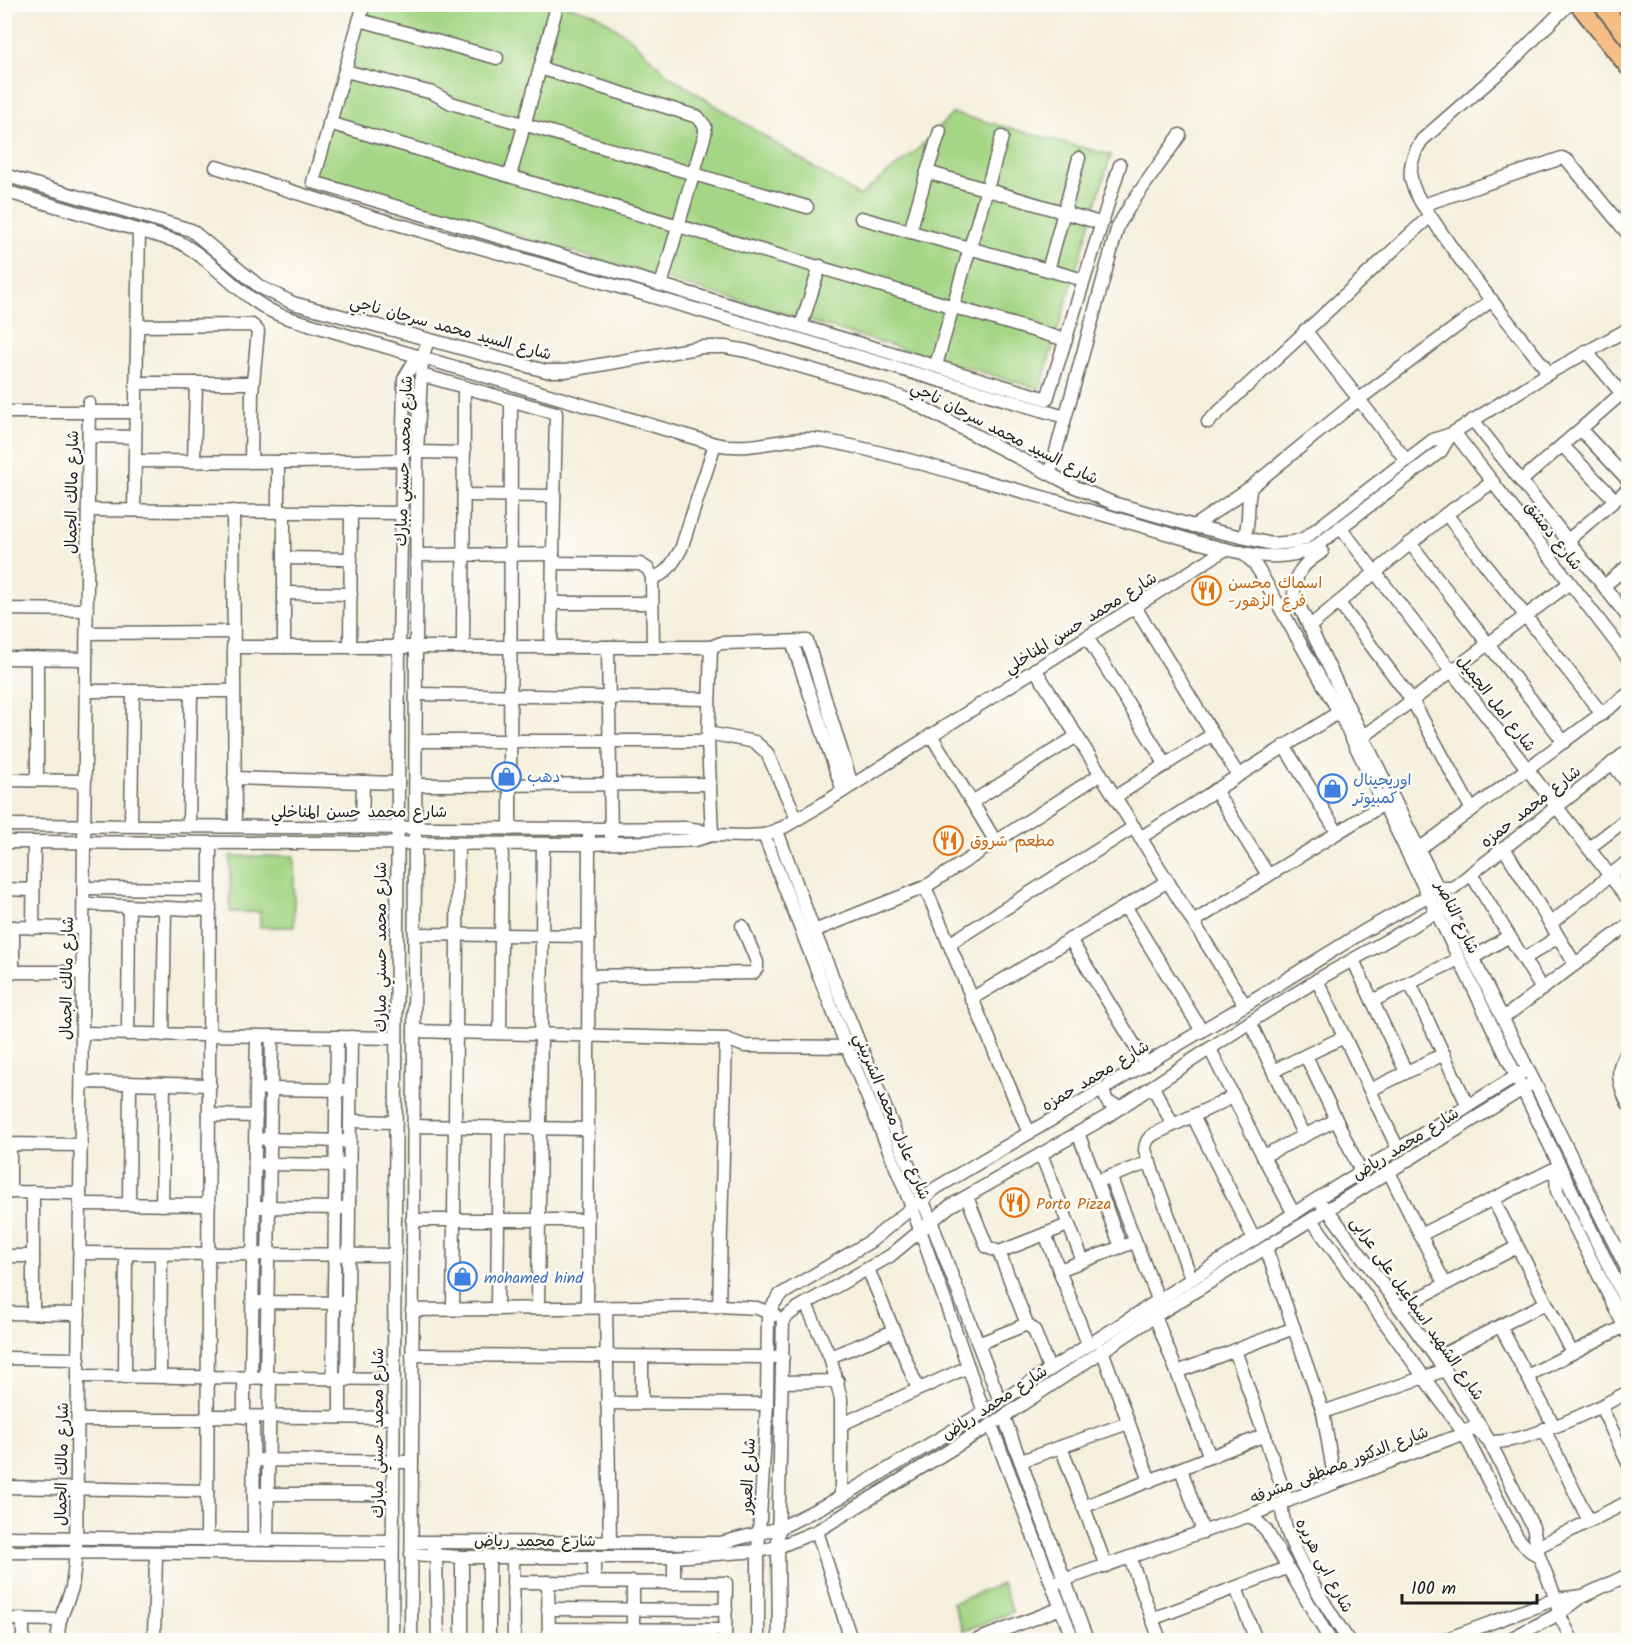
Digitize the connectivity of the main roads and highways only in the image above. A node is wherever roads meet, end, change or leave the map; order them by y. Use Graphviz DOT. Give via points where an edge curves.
graph roads {
  1 [pos="1578,4"];
  2 [pos="1601,4"];
  3 [pos="1629,38"];
  4 [pos="1629,67"];
  1 -- 4 [label="main road"];
  2 -- 3 [label="main road"];
}
